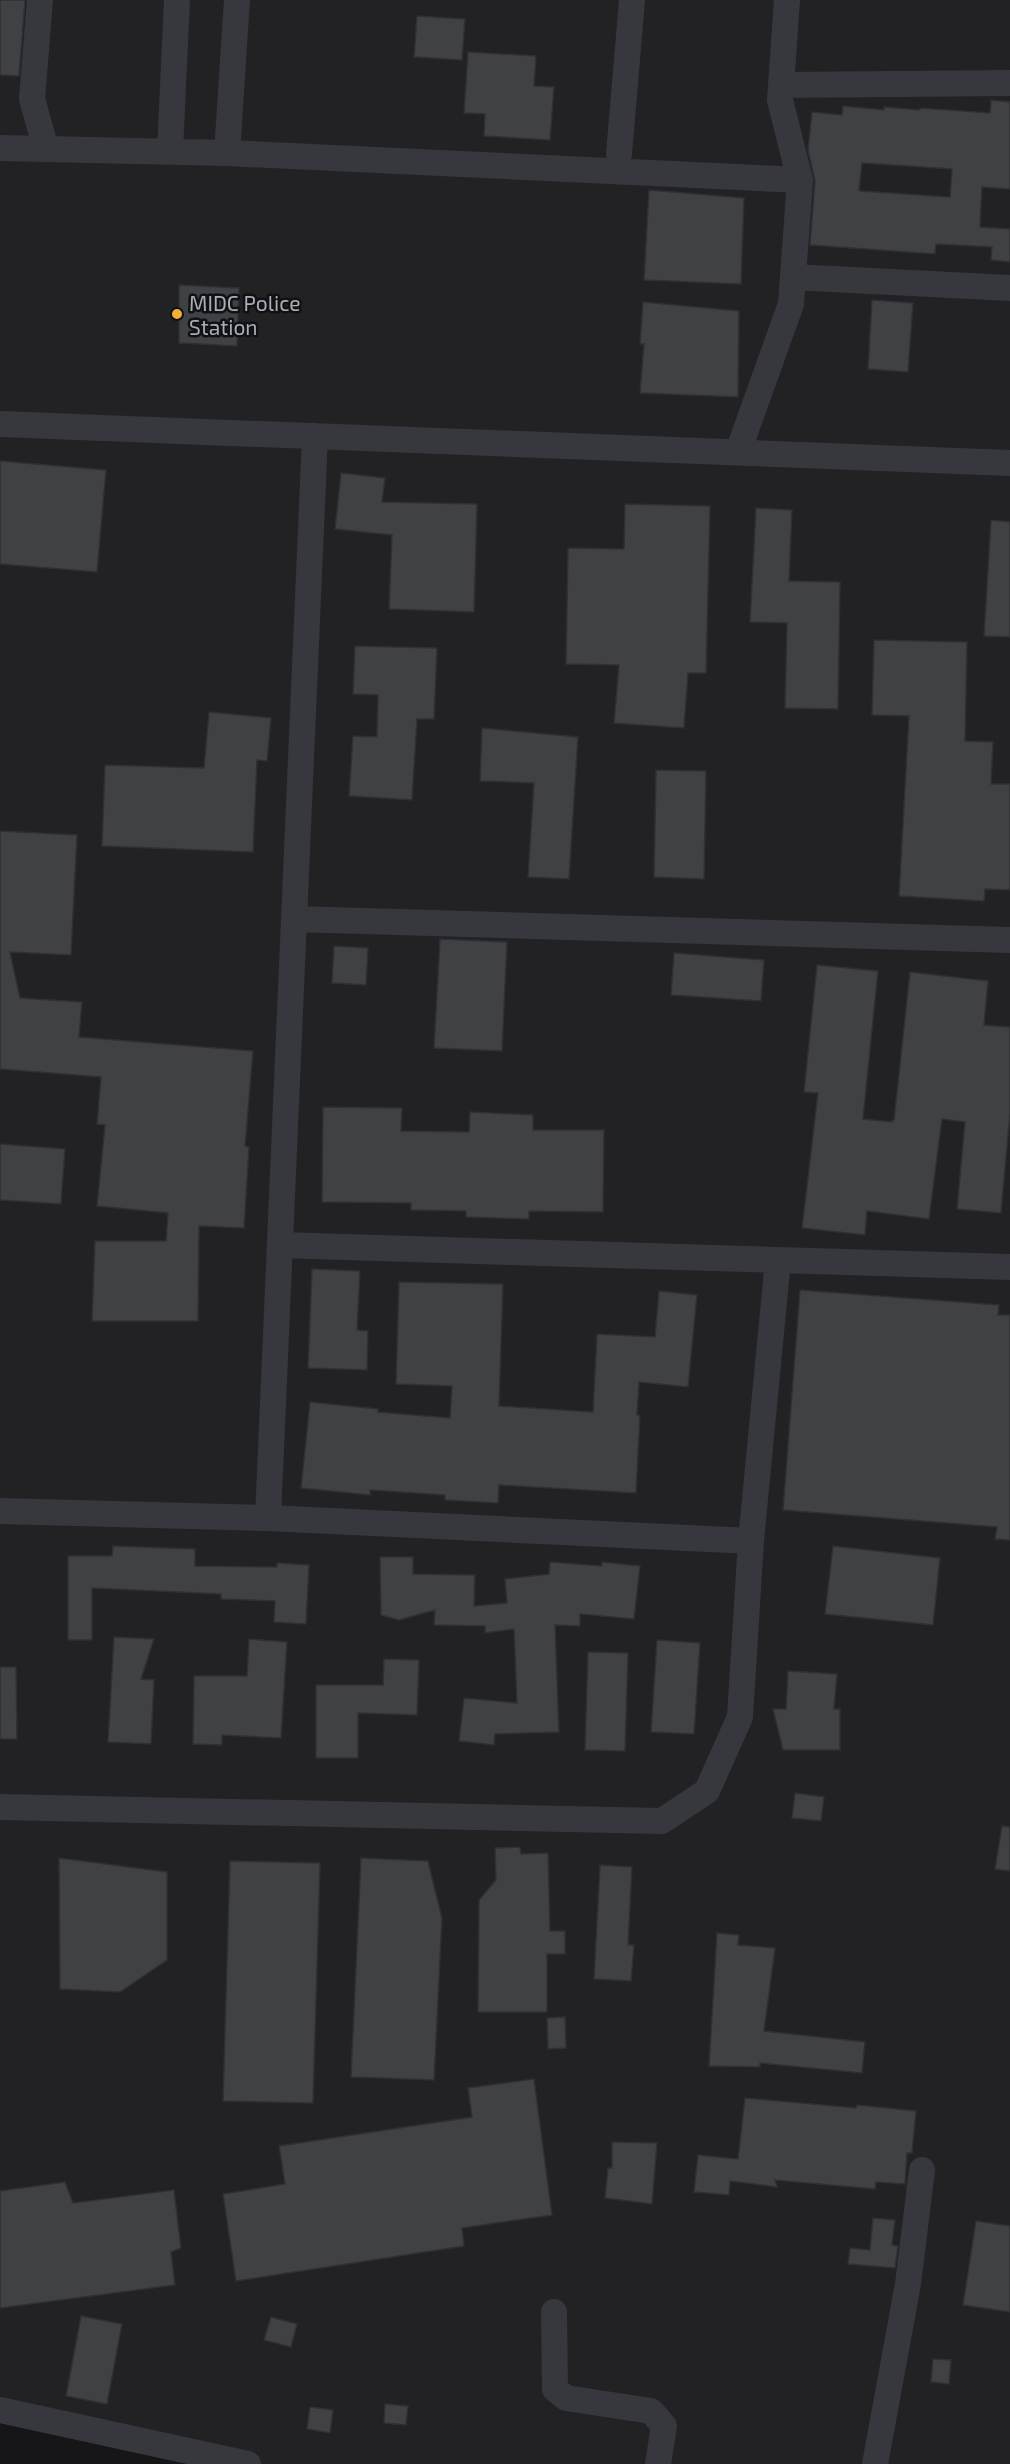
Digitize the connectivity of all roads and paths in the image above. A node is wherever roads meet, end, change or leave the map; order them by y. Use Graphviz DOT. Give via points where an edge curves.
graph roads {
  1 [pos="40,0"];
  2 [pos="177,0"];
  3 [pos="237,0"];
  4 [pos="632,0"];
  5 [pos="787,0"];
  6 [pos="1010,83"];
  7 [pos="781,85"];
  8 [pos="0,148"];
  9 [pos="46,149"];
  10 [pos="170,151"];
  11 [pos="227,153"];
  12 [pos="619,154"];
  13 [pos="800,180"];
  14 [pos="793,276"];
  15 [pos="1010,288"];
  16 [pos="0,424"];
  17 [pos="315,436"];
  18 [pos="738,452"];
  19 [pos="1010,463"];
  20 [pos="294,919"];
  21 [pos="1010,940"];
  22 [pos="280,1245"];
  23 [pos="778,1260"];
  24 [pos="1010,1267"];
  25 [pos="0,1511"];
  26 [pos="268,1518"];
  27 [pos="751,1541"];
  28 [pos="0,1807"];
  29 [pos="922,2170"];
  30 [pos="554,2312"];
  31 [pos="0,2410"];
  32 [pos="248,2464"];
  33 [pos="658,2464"];
  34 [pos="875,2464"];
  1 -- 9 [label="street" via="32,99"];
  2 -- 10 [label="street"];
  3 -- 11 [label="street"];
  4 -- 12 [label="street"];
  5 -- 7 [label="street"];
  6 -- 7 [label="street"];
  7 -- 13 [label="street" via="780,100"];
  8 -- 9 [label="street"];
  9 -- 10 [label="street"];
  10 -- 11 [label="street"];
  11 -- 13 [label="street"];
  13 -- 14 [label="street"];
  14 -- 15 [label="street"];
  14 -- 18 [label="street" via="791,304"];
  16 -- 17 [label="street"];
  17 -- 18 [label="street"];
  17 -- 20 [label="street"];
  18 -- 19 [label="street"];
  20 -- 21 [label="street"];
  20 -- 22 [label="street"];
  22 -- 23 [label="street"];
  22 -- 26 [label="street"];
  23 -- 24 [label="street"];
  23 -- 27 [label="street"];
  25 -- 26 [label="street"];
  26 -- 27 [label="street"];
  27 -- 28 [label="street" via="740,1718 707,1791 662,1821"];
  29 -- 34 [label="street" via="908,2284"];
  30 -- 33 [label="street" via="555,2389 566,2398 651,2411 664,2426"];
  31 -- 32 [label="street"];
}
